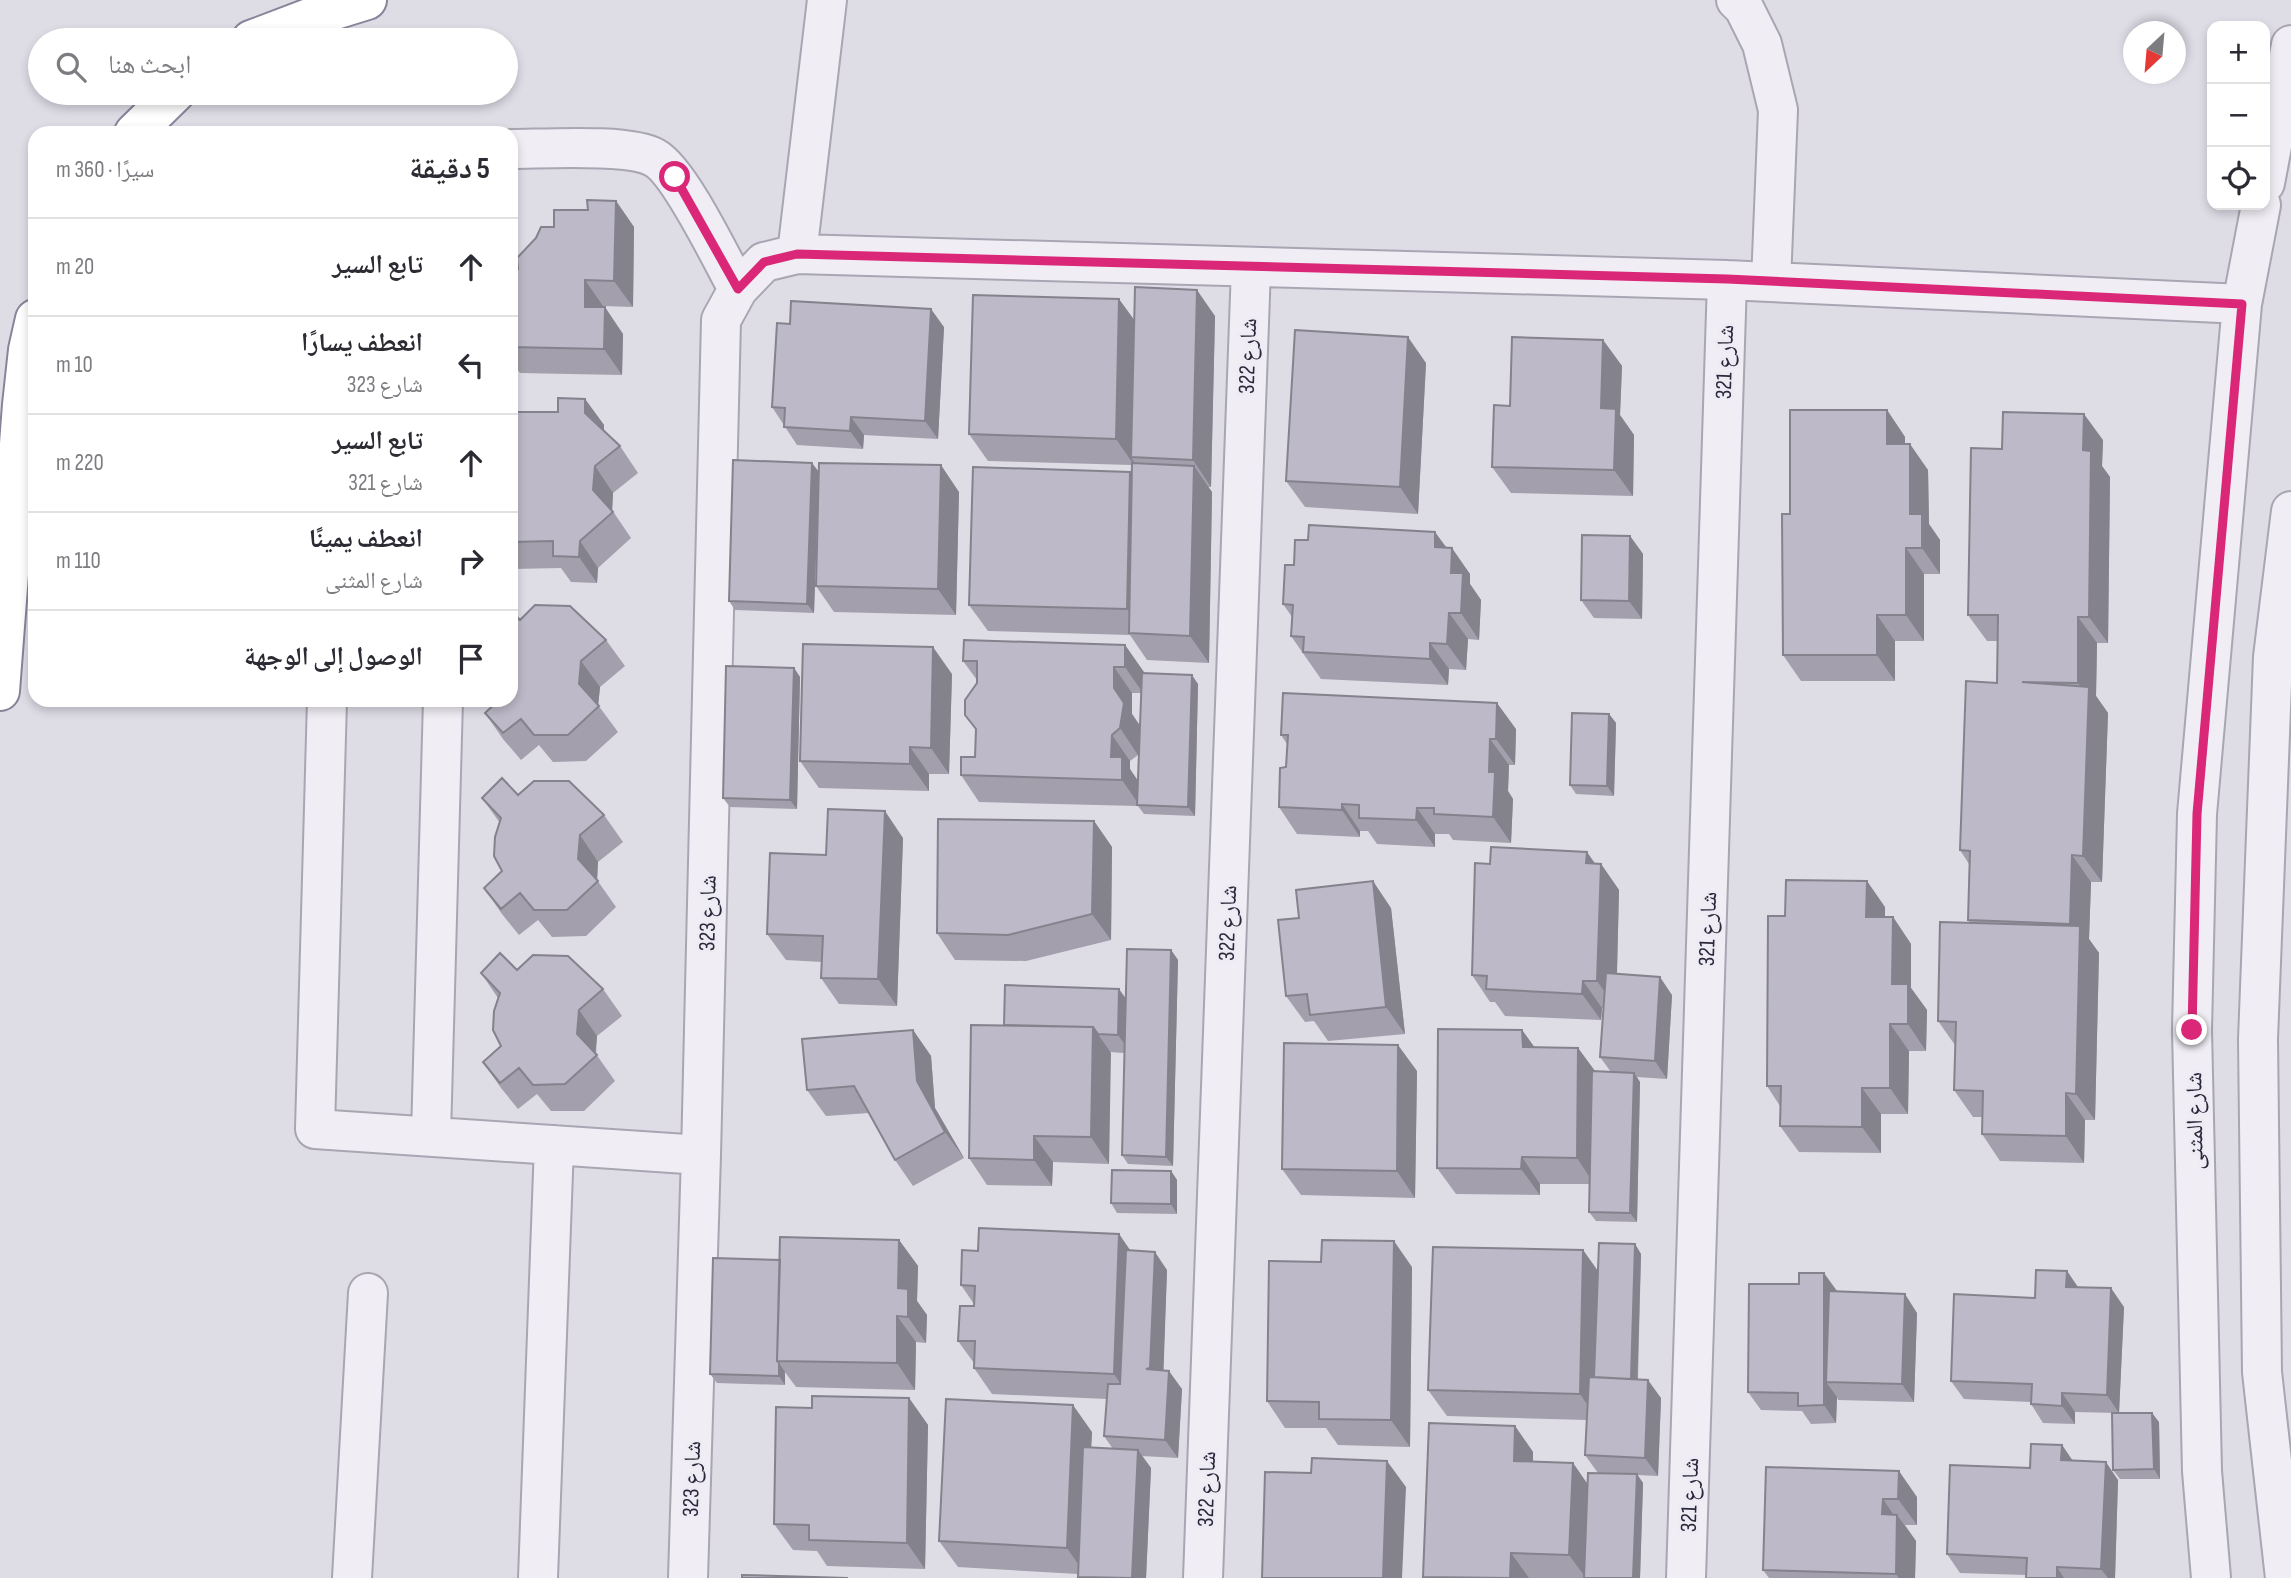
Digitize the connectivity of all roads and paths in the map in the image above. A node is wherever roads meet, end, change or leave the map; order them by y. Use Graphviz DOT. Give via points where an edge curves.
graph roads {
  1 [pos="368,0"];
  2 [pos="827,0"];
  3 [pos="1736,0"];
  4 [pos="283,28"];
  5 [pos="2291,45"];
  6 [pos="163,105"];
  7 [pos="141,126"];
  8 [pos="518,149"];
  9 [pos="2270,156"];
  10 [pos="2260,210"];
  11 [pos="780,258"];
  12 [pos="1251,268"];
  13 [pos="1727,279"];
  14 [pos="1771,282"];
  15 [pos="738,289"];
  16 [pos="2242,304"];
  17 [pos="28,349"];
  18 [pos="2291,511"];
  19 [pos="0,691"];
  20 [pos="327,707"];
  21 [pos="443,707"];
  22 [pos="431,1135"];
  23 [pos="554,1145"];
  24 [pos="701,1155"];
  25 [pos="368,1293"];
  26 [pos="352,1578"];
  27 [pos="538,1578"];
  28 [pos="688,1578"];
  29 [pos="1203,1578"];
  30 [pos="1686,1578"];
  31 [pos="2211,1578"];
  32 [pos="2285,1578"];
  1 -- 4 [label="highway"];
  2 -- 11 [label="street"];
  3 -- 14 [label="street" via="1762,44 1778,110"];
  5 -- 9 [label="street"];
  6 -- 7 [label="highway"];
  8 -- 15 [label="street" via="631,150 656,158 675,177"];
  10 -- 16 [label="street, شارع المثنى"];
  11 -- 12 [label="street"];
  11 -- 15 [label="street, شارع 323"];
  12 -- 13 [label="street"];
  12 -- 29 [label="street, شارع 322"];
  13 -- 14 [label="street"];
  13 -- 30 [label="street, شارع 321"];
  14 -- 16 [label="street"];
  15 -- 24 [label="street, شارع 323" via="721,320"];
  16 -- 31 [label="street, شارع المثنى" via="2197,814 2192,1030 2202,1471"];
  17 -- 19 [label="highway"];
  18 -- 32 [label="street" via="2273,657 2258,1040 2262,1371"];
  20 -- 22 [label="street" via="315,1129"];
  21 -- 22 [label="street"];
  22 -- 23 [label="street"];
  23 -- 24 [label="street"];
  23 -- 27 [label="street"];
  24 -- 28 [label="street, شارع 323"];
  25 -- 26 [label="street"];
}
